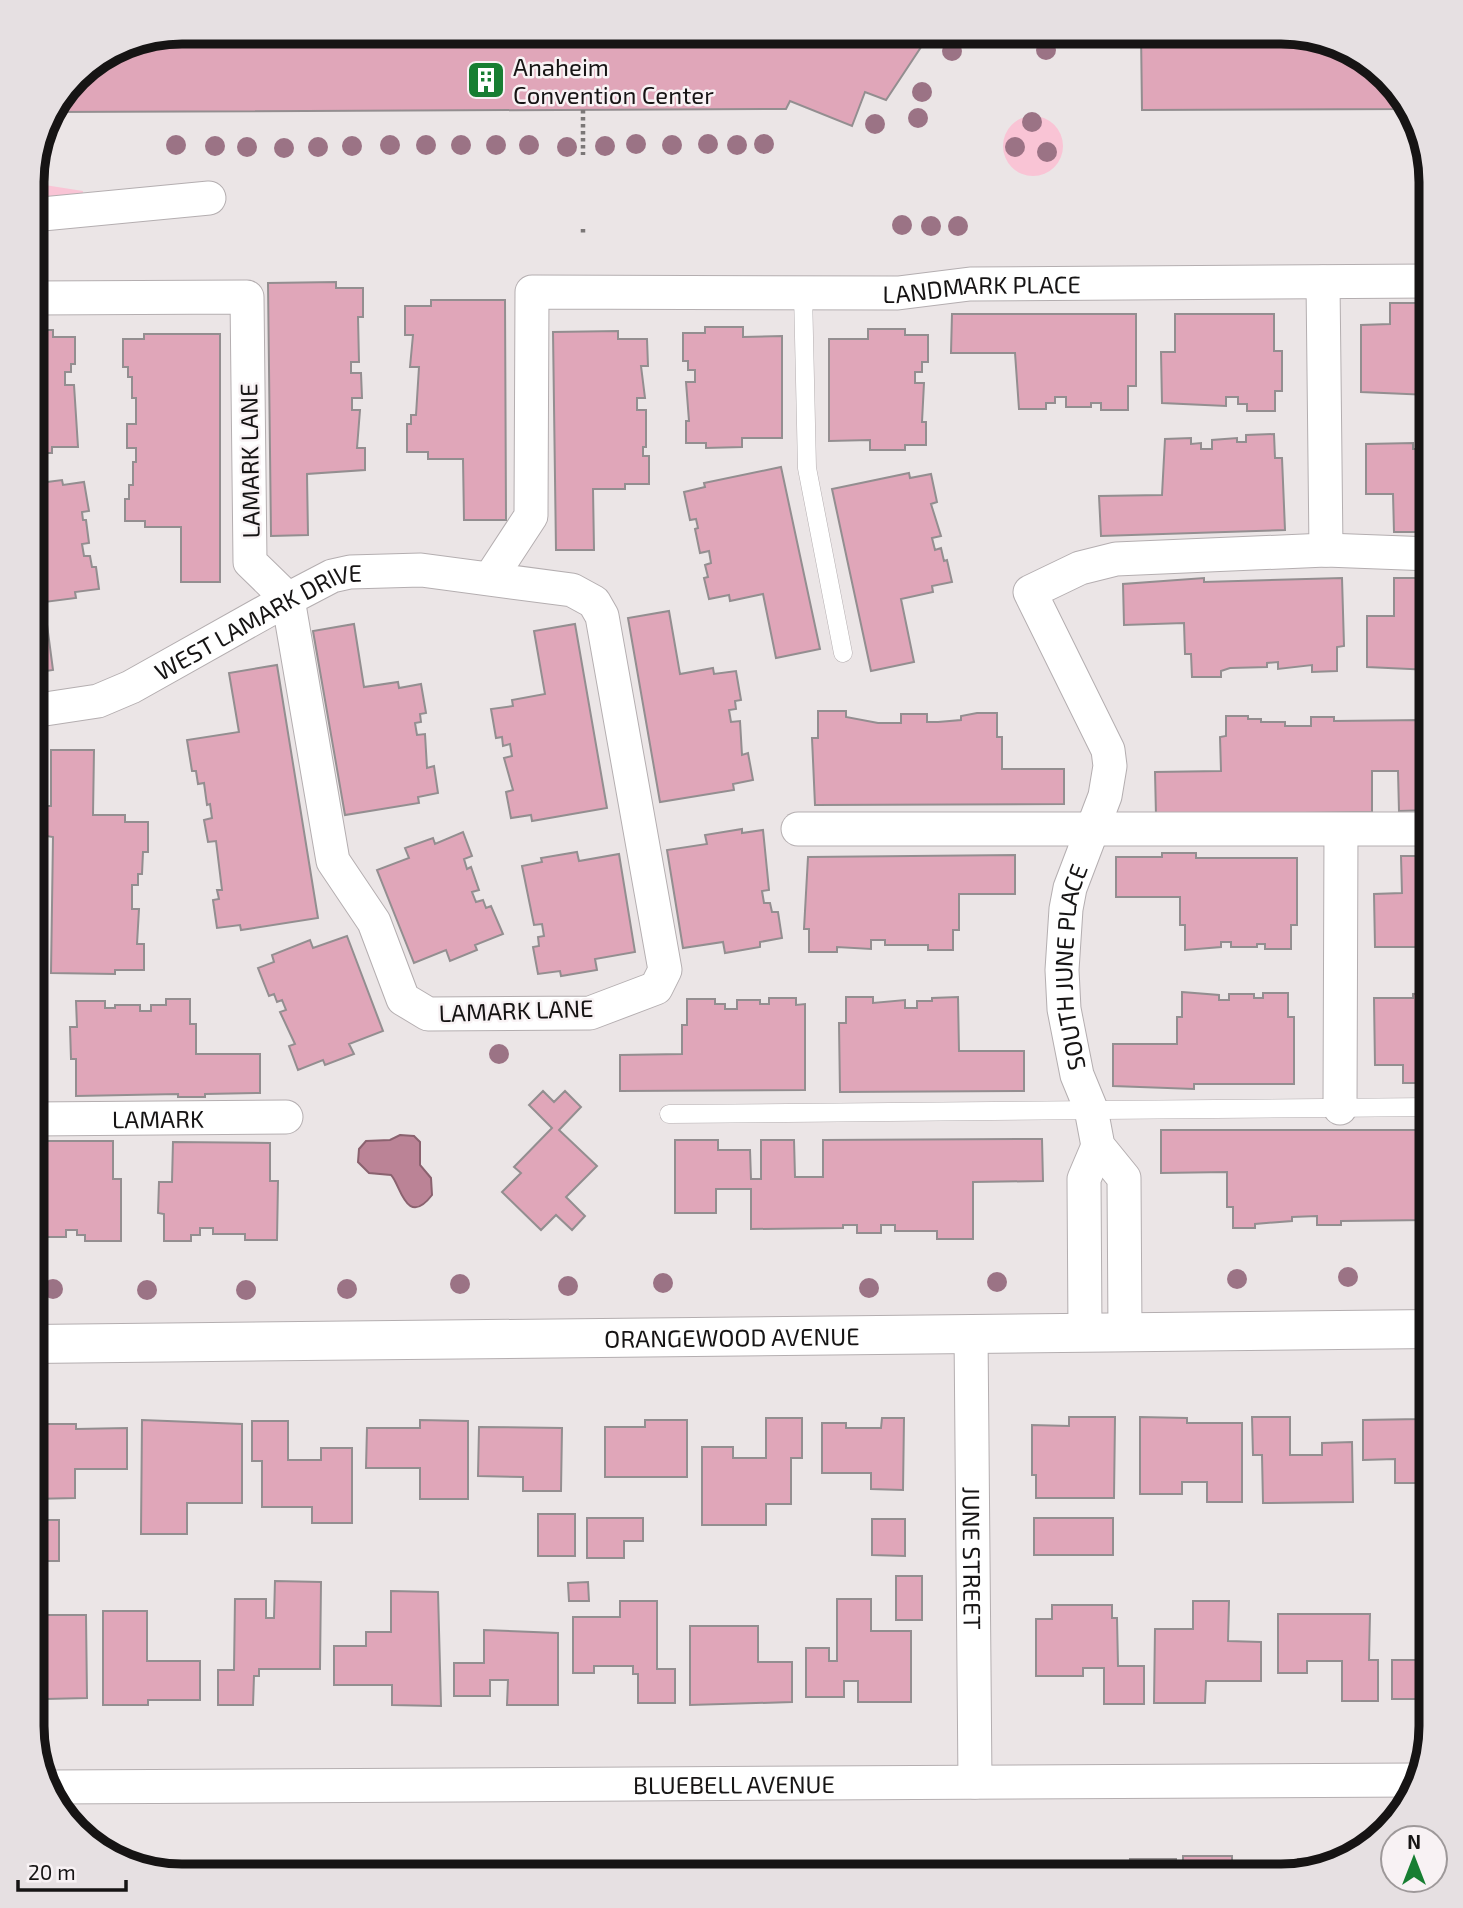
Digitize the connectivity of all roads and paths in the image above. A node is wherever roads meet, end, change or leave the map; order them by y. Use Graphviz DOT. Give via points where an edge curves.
graph roads {
  1 [pos="583,110"];
  2 [pos="583,155"];
  3 [pos="209,198"];
  4 [pos="44,214"];
  5 [pos="583,229"];
  6 [pos="583,236"];
  7 [pos="1419,281"];
  8 [pos="1323,282"];
  9 [pos="803,293"];
  10 [pos="44,298"];
  11 [pos="1326,550"];
  12 [pos="1419,554"];
  13 [pos="491,577"];
  14 [pos="288,599"];
  15 [pos="843,653"];
  16 [pos="44,710"];
  17 [pos="798,829"];
  18 [pos="1091,829"];
  19 [pos="1419,829"];
  20 [pos="1342,830"];
  21 [pos="1419,1107"];
  22 [pos="1340,1108"];
  23 [pos="1091,1109"];
  24 [pos="668,1114"];
  25 [pos="286,1117"];
  26 [pos="44,1119"];
  27 [pos="1098,1146"];
  28 [pos="1419,1329"];
  29 [pos="1085,1331"];
  30 [pos="1125,1331"];
  31 [pos="971,1332"];
  32 [pos="44,1345"];
  33 [pos="1408,1780"];
  34 [pos="975,1782"];
  35 [pos="58,1787"];
  1 -- 2 [label="path"];
  3 -- 4 [label="street"];
  5 -- 6 [label="path"];
  7 -- 8 [label="street, LANDMARK PLACE"];
  8 -- 9 [label="street, LANDMARK PLACE" via="970,284 898,293"];
  8 -- 11 [label="street"];
  9 -- 13 [label="street, LANDMARK PLACE" via="532,292 531,516"];
  9 -- 15 [label="lane" via="807,468"];
  10 -- 14 [label="street, LAMARK LANE" via="247,298 250,562"];
  11 -- 12 [label="street"];
  11 -- 18 [label="street, SOUTH JUNE PLACE" via="1116,559 1080,568 1030,592 1108,750 1108,782"];
  13 -- 14 [label="street, WEST LAMARK DRIVE" via="421,570 350,572 332,576"];
  13 -- 14 [label="street, LAMARK LANE" via="572,590 594,601 602,616 664,970 656,988 590,1013 428,1014 403,999 374,922 333,861"];
  14 -- 16 [label="street, WEST LAMARK DRIVE" via="131,687 98,701"];
  17 -- 18 [label="street"];
  18 -- 20 [label="street"];
  18 -- 23 [label="street, SOUTH JUNE PLACE" via="1066,909 1062,970 1068,1038"];
  19 -- 20 [label="street"];
  20 -- 22 [label="street"];
  21 -- 22 [label="lane"];
  22 -- 23 [label="lane"];
  23 -- 24 [label="lane"];
  23 -- 27 [label="street, SOUTH JUNE PLACE"];
  25 -- 26 [label="street, LAMARK"];
  27 -- 29 [label="street" via="1084,1179"];
  27 -- 30 [label="street, SOUTH JUNE PLACE" via="1124,1178"];
  28 -- 30 [label="main road, ORANGEWOOD AVENUE"];
  29 -- 30 [label="main road, ORANGEWOOD AVENUE"];
  29 -- 31 [label="main road, ORANGEWOOD AVENUE"];
  31 -- 32 [label="main road, ORANGEWOOD AVENUE"];
  31 -- 34 [label="street, JUNE STREET"];
  33 -- 34 [label="street, BLUEBELL AVENUE"];
  34 -- 35 [label="street, BLUEBELL AVENUE"];
}
